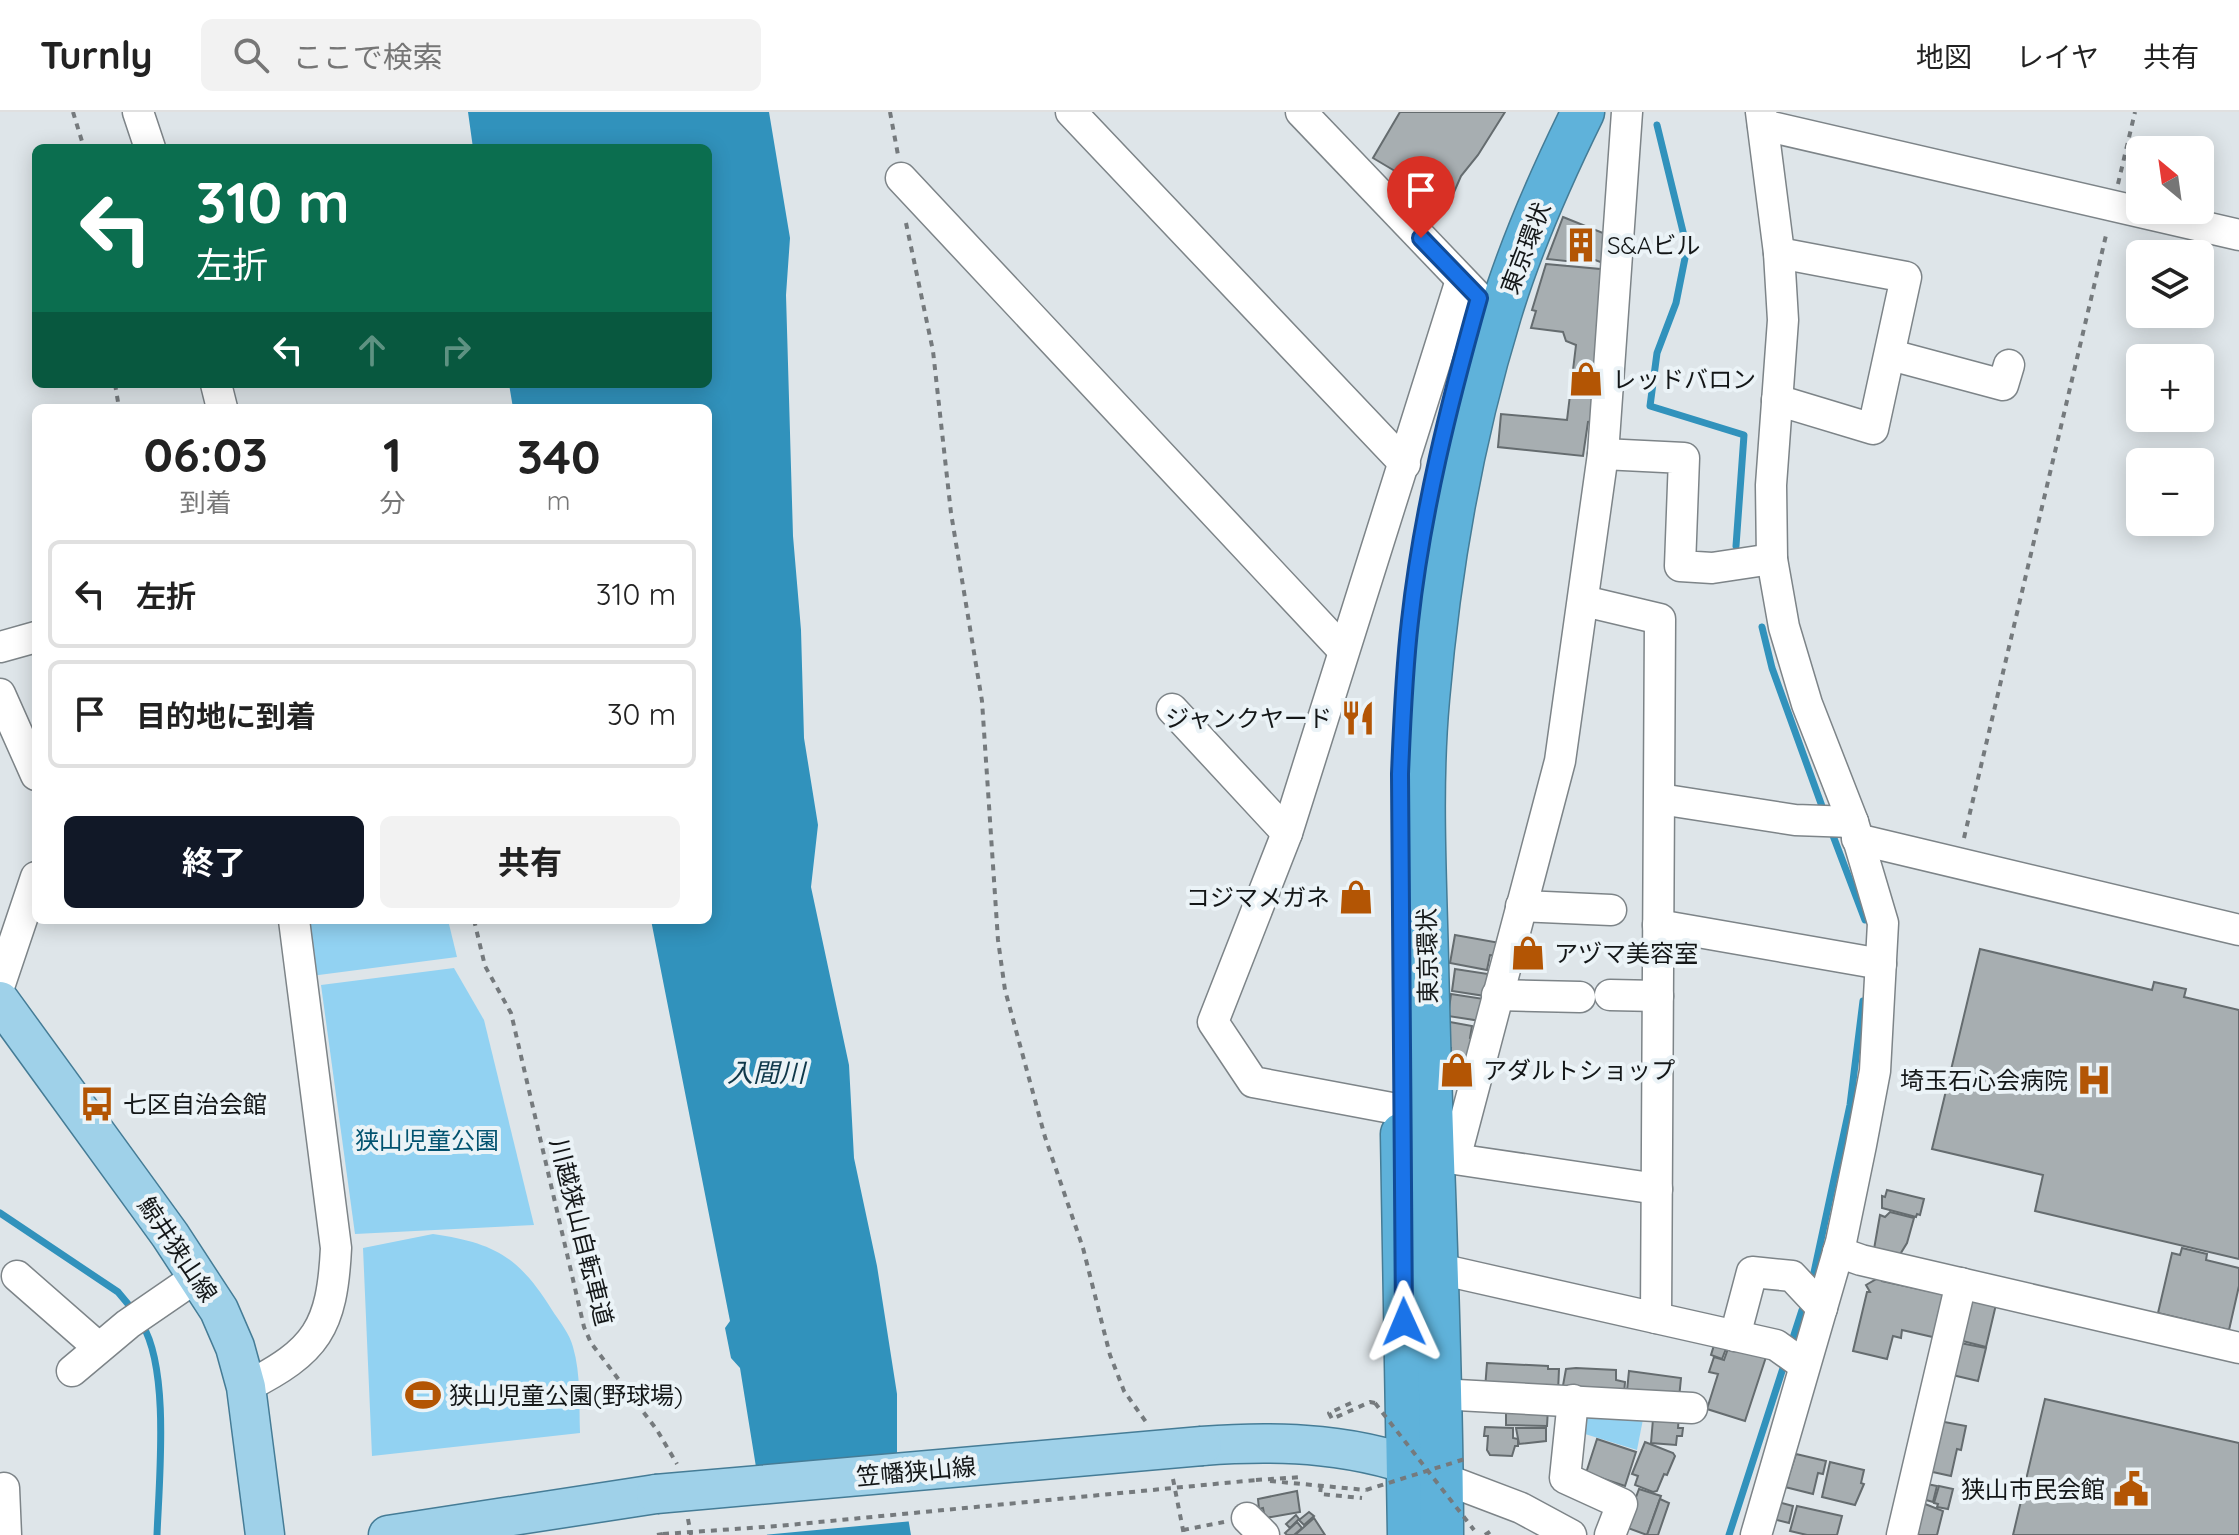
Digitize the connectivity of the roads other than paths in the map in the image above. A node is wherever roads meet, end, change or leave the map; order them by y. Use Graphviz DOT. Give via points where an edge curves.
graph roads {
  1 [pos="138,112"];
  2 [pos="1071,112"];
  3 [pos="1301,112"];
  4 [pos="1555,112"];
  5 [pos="1583,112"];
  6 [pos="1636,113"];
  7 [pos="1762,118"];
  8 [pos="149,144"];
  9 [pos="901,178"];
  10 [pos="2239,235"];
  11 [pos="1779,253"];
  12 [pos="1470,289"];
  13 [pos="1891,355"];
  14 [pos="2009,365"];
  15 [pos="1777,400"];
  16 [pos="1603,454"];
  17 [pos="1405,464"];
  18 [pos="1772,559"];
  19 [pos="1584,601"];
  20 [pos="32,638"];
  21 [pos="0,647"];
  22 [pos="1343,650"];
  23 [pos="0,694"];
  24 [pos="1172,709"];
  25 [pos="32,766"];
  26 [pos="1660,799"];
  27 [pos="1855,831"];
  28 [pos="1287,833"];
  29 [pos="32,889"];
  30 [pos="1521,906"];
  31 [pos="1611,910"];
  32 [pos="295,924"];
  33 [pos="1658,925"];
  34 [pos="2239,930"];
  35 [pos="1881,964"];
  36 [pos="0,984"];
  37 [pos="1497,995"];
  38 [pos="1610,995"];
  39 [pos="1658,996"];
  40 [pos="1580,997"];
  41 [pos="0,1001"];
  42 [pos="1402,1110"];
  43 [pos="1443,1158"];
  44 [pos="1657,1189"];
  45 [pos="1838,1252"];
  46 [pos="1435,1268"];
  47 [pos="17,1276"];
  48 [pos="198,1276"];
  49 [pos="1961,1283"];
  50 [pos="1822,1308"];
  51 [pos="1656,1318"];
  52 [pos="1735,1336"];
  53 [pos="98,1347"];
  54 [pos="2239,1348"];
  55 [pos="1804,1365"];
  56 [pos="72,1371"];
  57 [pos="246,1387"];
  58 [pos="1439,1394"];
  59 [pos="1573,1400"];
  60 [pos="1692,1408"];
  61 [pos="1436,1467"];
  62 [pos="4,1488"];
  63 [pos="1458,1532"];
  64 [pos="6,1535"];
  65 [pos="265,1535"];
  66 [pos="388,1535"];
  67 [pos="1409,1535"];
  68 [pos="1571,1535"];
  69 [pos="1610,1535"];
  70 [pos="1756,1535"];
  71 [pos="1902,1535"];
  1 -- 8 [label="street"];
  2 -- 17 [label="street"];
  3 -- 12 [label="street"];
  4 -- 12 [label="highway, 東京環状"];
  5 -- 43 [label="highway, 東京環状" via="1531,226 1500,312 1450,530 1436,622 1423,774"];
  6 -- 16 [label="street"];
  7 -- 10 [label="street"];
  7 -- 11 [label="street"];
  9 -- 22 [label="street"];
  11 -- 13 [label="street" via="1906,277"];
  11 -- 15 [label="street" via="1783,320"];
  12 -- 17 [label="street"];
  12 -- 42 [label="highway, 東京環状" via="1410,619 1400,774"];
  13 -- 14 [label="street" via="2003,385"];
  13 -- 15 [label="street" via="1873,429"];
  15 -- 18 [label="street"];
  16 -- 18 [label="street" via="1684,458 1680,566 1712,568"];
  16 -- 19 [label="street"];
  17 -- 22 [label="street"];
  18 -- 27 [label="street" via="1784,627 1807,704"];
  19 -- 26 [label="street" via="1660,619"];
  19 -- 30 [label="street" via="1560,761"];
  20 -- 21 [label="street"];
  22 -- 28 [label="street"];
  23 -- 25 [label="street"];
  24 -- 28 [label="street"];
  26 -- 27 [label="street"];
  26 -- 33 [label="street"];
  27 -- 34 [label="street" via="1957,863"];
  27 -- 35 [label="street" via="1883,923"];
  28 -- 42 [label="street" via="1213,1022 1253,1082"];
  29 -- 36 [label="street"];
  30 -- 31 [label="street"];
  30 -- 37 [label="street"];
  32 -- 57 [label="street" via="336,1248 334,1274 314,1340 284,1366"];
  33 -- 35 [label="street"];
  33 -- 39 [label="street"];
  35 -- 45 [label="street" via="1875,1071"];
  37 -- 40 [label="street"];
  37 -- 43 [label="street"];
  38 -- 39 [label="street"];
  39 -- 44 [label="street"];
  41 -- 48 [label="main road, 鯨井狭山線"];
  42 -- 61 [label="highway, 東京環状"];
  43 -- 44 [label="street"];
  43 -- 46 [label="highway, 東京環状"];
  44 -- 51 [label="street"];
  45 -- 49 [label="street"];
  45 -- 50 [label="street"];
  46 -- 51 [label="street"];
  46 -- 58 [label="highway, 東京環状"];
  47 -- 53 [label="street"];
  48 -- 53 [label="street"];
  48 -- 57 [label="main road, 鯨井狭山線" via="235,1347"];
  49 -- 54 [label="street"];
  49 -- 71 [label="street"];
  50 -- 52 [label="street" via="1792,1276 1752,1272"];
  50 -- 55 [label="street"];
  51 -- 52 [label="street"];
  52 -- 55 [label="street" via="1776,1345"];
  53 -- 56 [label="street"];
  55 -- 70 [label="street"];
  57 -- 65 [label="main road, 鯨井狭山線"];
  58 -- 59 [label="street"];
  58 -- 61 [label="highway, 東京環状"];
  59 -- 60 [label="street"];
  59 -- 69 [label="street" via="1565,1478 1622,1504"];
  61 -- 63 [label="highway, 東京環状"];
  61 -- 66 [label="main road, 笠幡狭山線, bridge" via="1319,1445 1202,1446 669,1485"];
  61 -- 67 [label="highway, 東京環状"];
  61 -- 68 [label="street"];
  62 -- 64 [label="street"];
}
